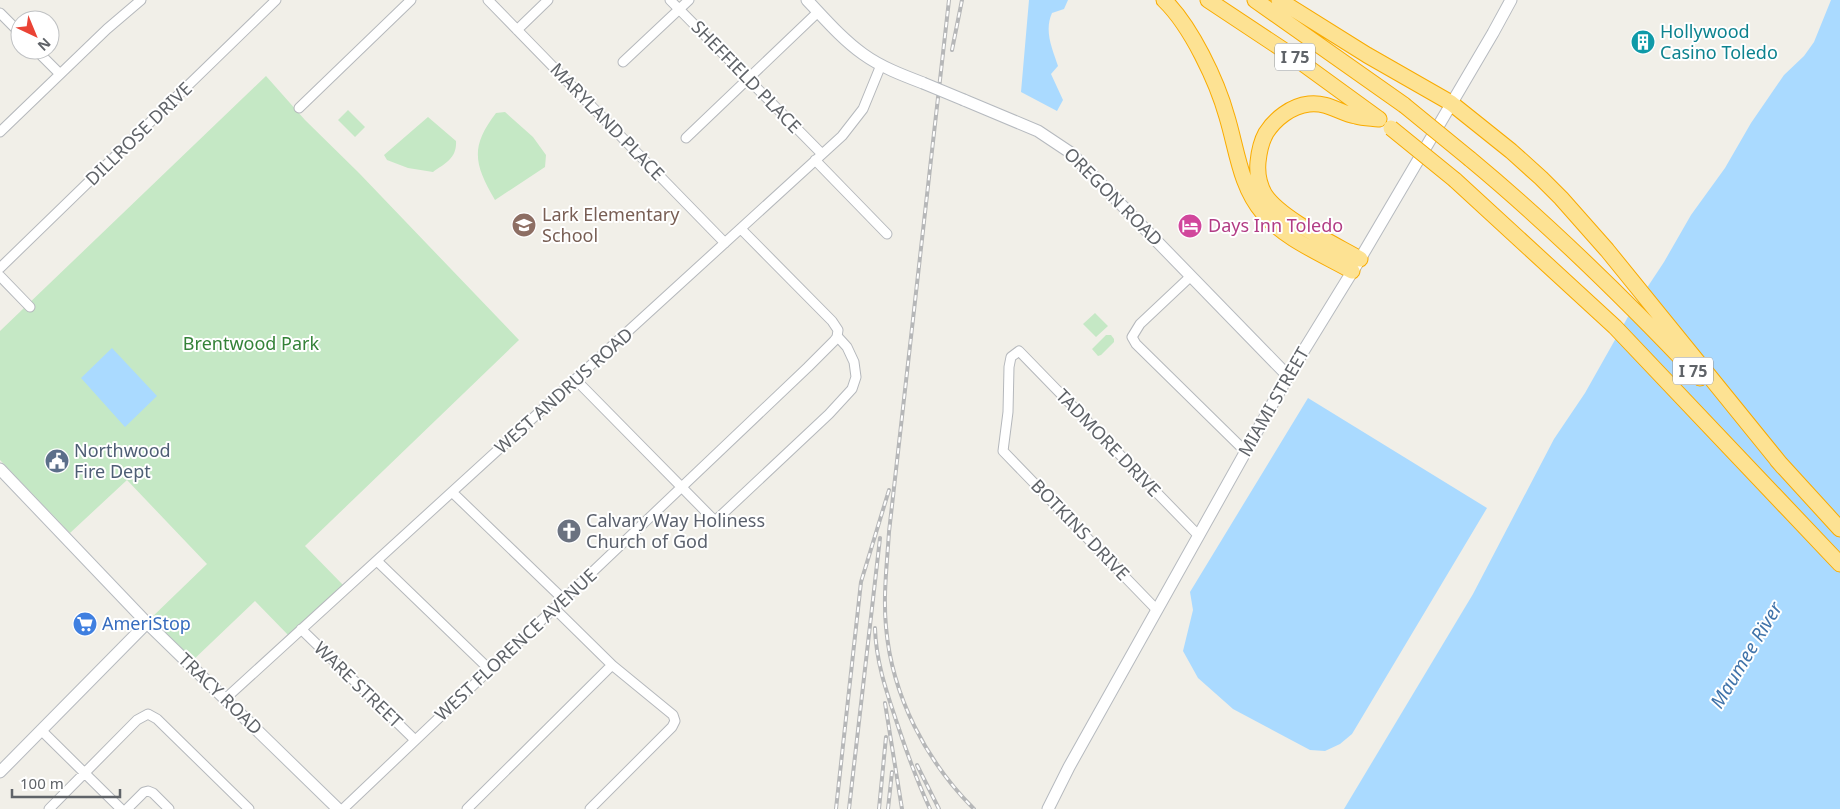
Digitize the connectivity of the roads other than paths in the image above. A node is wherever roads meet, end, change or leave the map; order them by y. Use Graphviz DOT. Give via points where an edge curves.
graph roads {
  1 [pos="141,0"];
  2 [pos="276,0"];
  3 [pos="411,0"];
  4 [pos="488,0"];
  5 [pos="548,0"];
  6 [pos="670,0"];
  7 [pos="689,0"];
  8 [pos="806,0"];
  9 [pos="1164,0"];
  10 [pos="1208,0"];
  11 [pos="1255,0"];
  12 [pos="1279,0"];
  13 [pos="1511,0"];
  14 [pos="679,10"];
  15 [pos="0,12"];
  16 [pos="818,12"];
  17 [pos="10,22"];
  18 [pos="517,30"];
  19 [pos="46,60"];
  20 [pos="623,62"];
  21 [pos="881,65"];
  22 [pos="60,74"];
  23 [pos="748,79"];
  24 [pos="1451,103"];
  25 [pos="299,108"];
  26 [pos="1385,123"];
  27 [pos="0,132"];
  28 [pos="686,138"];
  29 [pos="818,157"];
  30 [pos="740,229"];
  31 [pos="887,234"];
  32 [pos="725,244"];
  33 [pos="1356,265"];
  34 [pos="0,268"];
  35 [pos="0,276"];
  36 [pos="1191,276"];
  37 [pos="30,307"];
  38 [pos="838,335"];
  39 [pos="1019,351"];
  40 [pos="1288,376"];
  41 [pos="576,380"];
  42 [pos="1245,451"];
  43 [pos="1783,467"];
  44 [pos="0,469"];
  45 [pos="682,488"];
  46 [pos="453,493"];
  47 [pos="1840,529"];
  48 [pos="1198,535"];
  49 [pos="377,561"];
  50 [pos="1840,564"];
  51 [pos="563,599"];
  52 [pos="554,608"];
  53 [pos="1156,609"];
  54 [pos="147,622"];
  55 [pos="301,629"];
  56 [pos="612,665"];
  57 [pos="489,670"];
  58 [pos="225,699"];
  59 [pos="41,730"];
  60 [pos="415,740"];
  61 [pos="0,772"];
  62 [pos="85,773"];
  63 [pos="49,809"];
  64 [pos="122,809"];
  65 [pos="127,809"];
  66 [pos="169,809"];
  67 [pos="249,809"];
  68 [pos="338,809"];
  69 [pos="344,809"];
  70 [pos="467,809"];
  71 [pos="590,809"];
  72 [pos="1048,809"];
  1 -- 22 [label="street"];
  2 -- 34 [label="street, DILLROSE DRIVE"];
  3 -- 25 [label="street"];
  4 -- 18 [label="street, MARYLAND PLACE"];
  5 -- 18 [label="street"];
  6 -- 14 [label="street, SHEFFIELD PLACE"];
  7 -- 14 [label="street"];
  8 -- 16 [label="street, OREGON ROAD"];
  9 -- 33 [label="highway" via="1194,41 1212,74 1227,116 1241,173 1262,213 1294,238"];
  10 -- 26 [label="highway, I 75"];
  11 -- 43 [label="highway, I 75 / I 75, bridge" via="1404,105 1527,207 1637,311"];
  12 -- 24 [label="highway"];
  13 -- 24 [label="street, MIAMI STREET"];
  14 -- 20 [label="street"];
  14 -- 23 [label="street, SHEFFIELD PLACE"];
  15 -- 17 [label="street"];
  16 -- 21 [label="street, OREGON ROAD" via="855,48"];
  16 -- 23 [label="street"];
  18 -- 32 [label="street, MARYLAND PLACE"];
  19 -- 22 [label="street"];
  21 -- 29 [label="street, WEST ANDRUS ROAD" via="858,116 842,136"];
  21 -- 36 [label="street, OREGON ROAD, bridge" via="1038,131 1065,148"];
  22 -- 27 [label="street"];
  23 -- 28 [label="street"];
  23 -- 29 [label="street, SHEFFIELD PLACE"];
  24 -- 33 [label="street, MIAMI STREET"];
  24 -- 43 [label="highway" via="1512,151 1561,198"];
  26 -- 33 [label="highway" via="1355,116 1329,105 1308,104 1287,111 1273,123 1259,151 1258,170 1266,196 1288,217"];
  26 -- 50 [label="highway, I 75, bridge" via="1455,180 1578,291"];
  29 -- 30 [label="street, WEST ANDRUS ROAD"];
  29 -- 31 [label="street, SHEFFIELD PLACE"];
  30 -- 32 [label="street, WEST ANDRUS ROAD"];
  30 -- 38 [label="street" via="832,320"];
  32 -- 41 [label="street, WEST ANDRUS ROAD"];
  33 -- 40 [label="street, MIAMI STREET"];
  35 -- 37 [label="street"];
  36 -- 40 [label="street, OREGON ROAD"];
  36 -- 42 [label="street" via="1140,324 1132,337"];
  38 -- 45 [label="street, WEST FLORENCE AVENUE"];
  38 -- 45 [label="street" via="851,352 856,377 852,389 836,407 715,521"];
  39 -- 48 [label="street, TADMORE DRIVE"];
  39 -- 53 [label="street, BOTKINS DRIVE" via="1011,358 1009,367 1003,451"];
  40 -- 42 [label="street, MIAMI STREET"];
  41 -- 45 [label="street"];
  41 -- 46 [label="street, WEST ANDRUS ROAD"];
  42 -- 48 [label="street, MIAMI STREET"];
  43 -- 47 [label="highway, I 75 / I 75"];
  44 -- 54 [label="street, TRACY ROAD"];
  45 -- 51 [label="street, WEST FLORENCE AVENUE"];
  46 -- 49 [label="street, WEST ANDRUS ROAD"];
  46 -- 51 [label="street"];
  48 -- 53 [label="street, MIAMI STREET"];
  49 -- 55 [label="street, WEST ANDRUS ROAD"];
  49 -- 57 [label="street"];
  51 -- 52 [label="street, WEST FLORENCE AVENUE"];
  52 -- 56 [label="street"];
  52 -- 57 [label="street, WEST FLORENCE AVENUE"];
  53 -- 72 [label="street, MIAMI STREET"];
  54 -- 58 [label="street, TRACY ROAD"];
  54 -- 59 [label="street"];
  55 -- 58 [label="street, WEST ANDRUS ROAD"];
  55 -- 60 [label="street, WARE STREET"];
  56 -- 70 [label="street"];
  56 -- 71 [label="street" via="670,713 675,721"];
  57 -- 60 [label="street, WEST FLORENCE AVENUE"];
  58 -- 68 [label="street, TRACY ROAD"];
  59 -- 61 [label="street"];
  59 -- 62 [label="street"];
  60 -- 69 [label="street, WEST FLORENCE AVENUE"];
  62 -- 63 [label="street"];
  62 -- 64 [label="street"];
  62 -- 67 [label="street" via="137,720 151,715"];
  65 -- 66 [label="street" via="148,791"];
}
